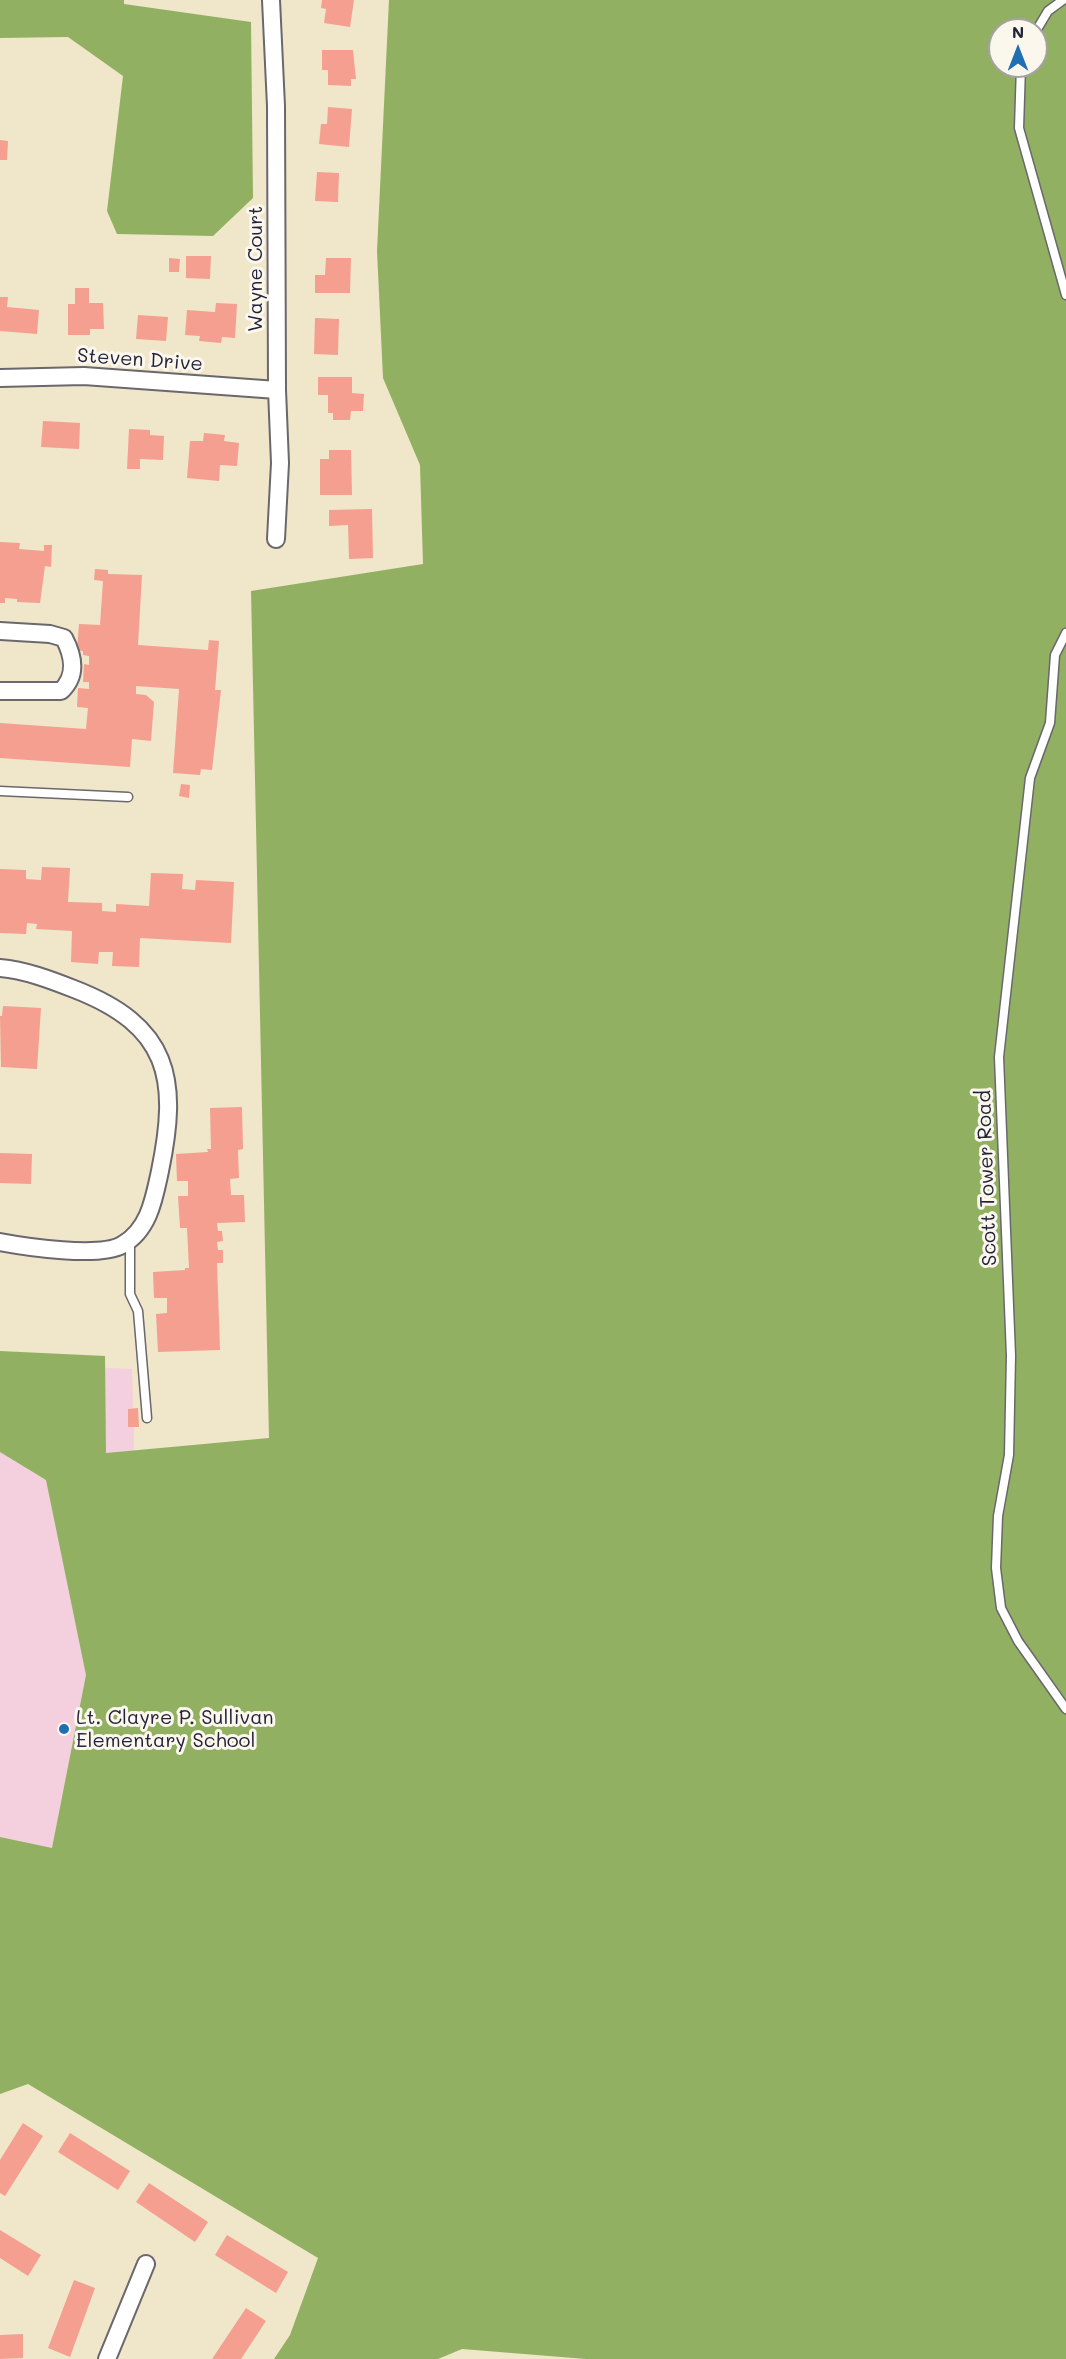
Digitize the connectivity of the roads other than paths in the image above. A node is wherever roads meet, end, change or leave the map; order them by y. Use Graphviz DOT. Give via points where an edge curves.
graph roads {
  1 [pos="272,0"];
  2 [pos="1063,0"];
  3 [pos="1044,18"];
  4 [pos="1021,78"];
  5 [pos="1066,295"];
  6 [pos="0,378"];
  7 [pos="277,390"];
  8 [pos="276,538"];
  9 [pos="0,631"];
  10 [pos="1066,633"];
  11 [pos="0,691"];
  12 [pos="0,791"];
  13 [pos="128,797"];
  14 [pos="0,968"];
  15 [pos="130,1240"];
  16 [pos="0,1242"];
  17 [pos="147,1418"];
  18 [pos="1066,1709"];
  19 [pos="146,2264"];
  20 [pos="107,2359"];
  1 -- 7 [label="street, Wayne Court"];
  2 -- 3 [label="lane"];
  4 -- 5 [label="lane" via="1019,128"];
  6 -- 7 [label="street, Steven Drive" via="84,376"];
  7 -- 8 [label="street, Wayne Court" via="280,463"];
  9 -- 11 [label="street" via="64,638 73,671 70,682 61,691"];
  10 -- 18 [label="lane, Scott Tower Road" via="1055,655 1050,723 1030,778 999,1057 1011,1356 1010,1455 998,1516 996,1568 1001,1608 1018,1641"];
  12 -- 13 [label="lane"];
  14 -- 15 [label="street" via="43,978 105,1003 139,1029 162,1060 170,1104 165,1149 152,1206"];
  15 -- 16 [label="street" via="104,1251"];
  15 -- 17 [label="lane" via="130,1294 138,1311"];
  19 -- 20 [label="street"];
}
